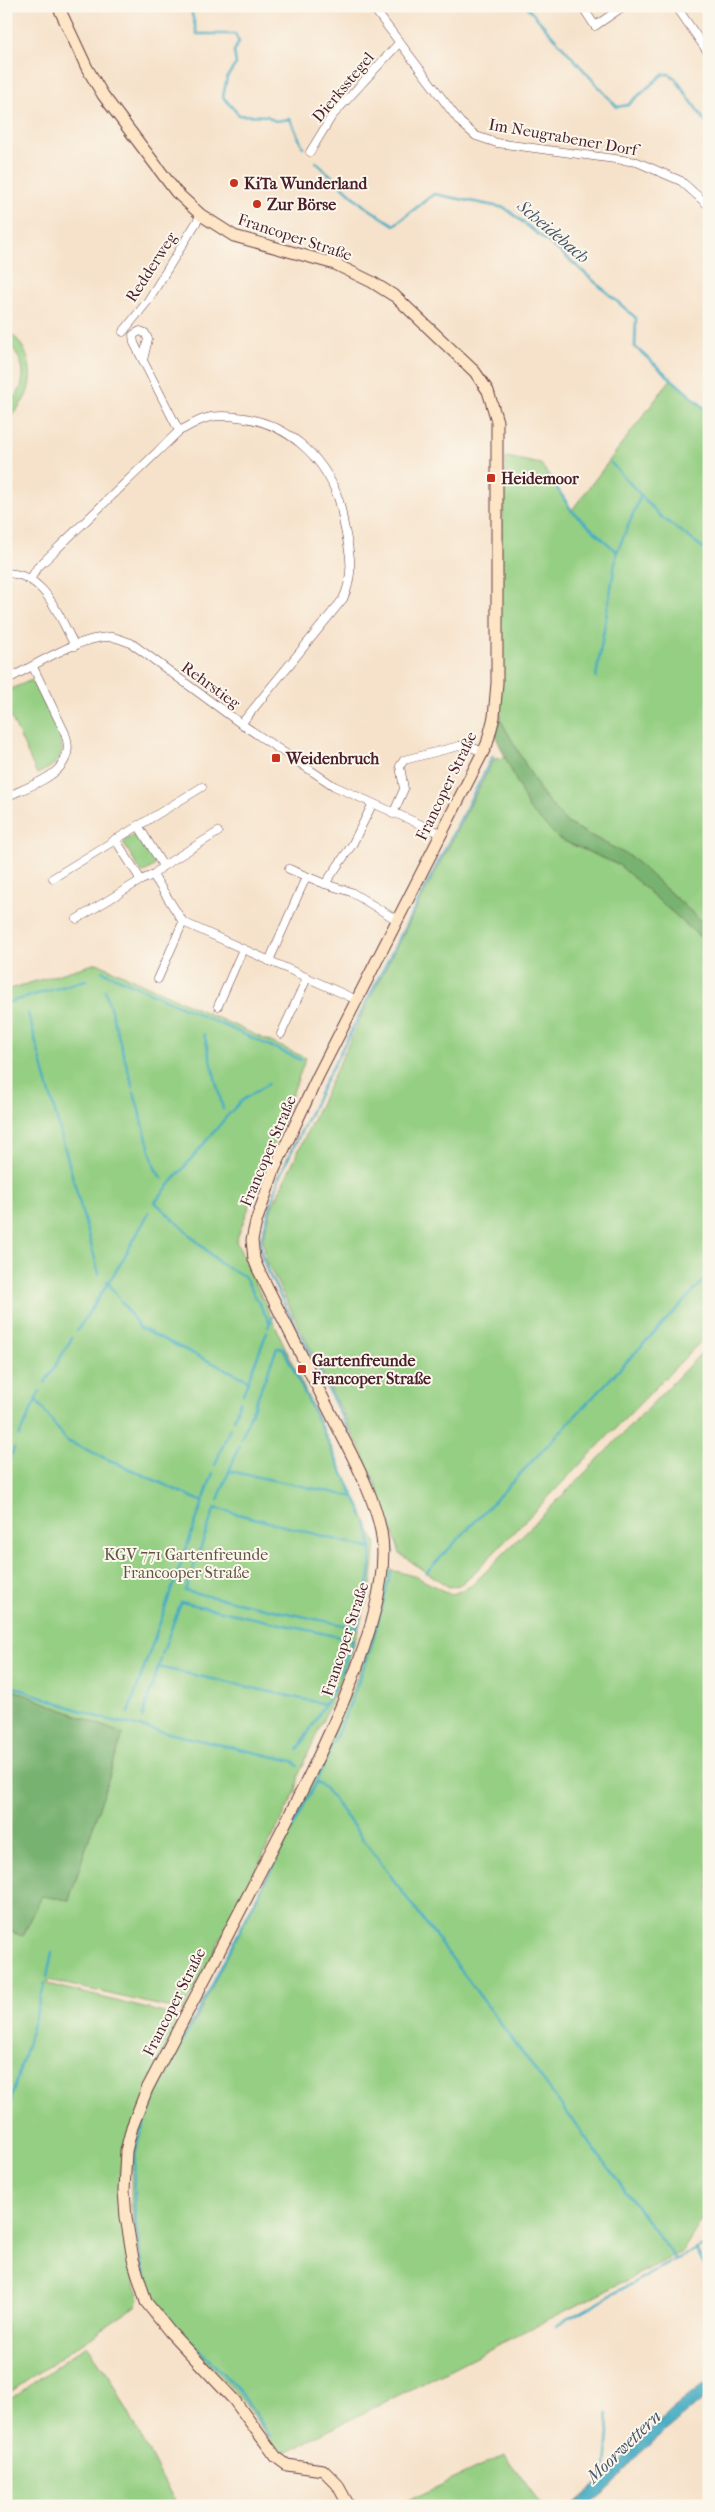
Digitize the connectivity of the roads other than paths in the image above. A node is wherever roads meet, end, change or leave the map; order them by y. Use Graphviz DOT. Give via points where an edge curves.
graph roads {
  1 [pos="58,6"];
  2 [pos="372,6"];
  3 [pos="582,6"];
  4 [pos="624,6"];
  5 [pos="676,6"];
  6 [pos="399,43"];
  7 [pos="709,54"];
  8 [pos="310,152"];
  9 [pos="709,206"];
  10 [pos="201,216"];
  11 [pos="123,332"];
  12 [pos="143,360"];
  13 [pos="179,431"];
  14 [pos="6,573"];
  15 [pos="31,578"];
  16 [pos="75,646"];
  17 [pos="32,667"];
  18 [pos="6,680"];
  19 [pos="241,724"];
  20 [pos="483,752"];
  21 [pos="202,787"];
  22 [pos="6,797"];
  23 [pos="372,805"];
  24 [pos="393,814"];
  25 [pos="138,826"];
  26 [pos="218,832"];
  27 [pos="442,834"];
  28 [pos="115,839"];
  29 [pos="163,866"];
  30 [pos="289,869"];
  31 [pos="153,875"];
  32 [pos="306,877"];
  33 [pos="52,878"];
  34 [pos="141,880"];
  35 [pos="325,884"];
  36 [pos="77,919"];
  37 [pos="397,920"];
  38 [pos="182,922"];
  39 [pos="244,950"];
  40 [pos="269,961"];
  41 [pos="307,978"];
  42 [pos="158,979"];
  43 [pos="356,1000"];
  44 [pos="218,1006"];
  45 [pos="281,1034"];
  46 [pos="349,2506"];
  1 -- 10 [label="main road, Francoper Straße" via="103,95 160,173"];
  2 -- 6 [label="street, Im Neugrabener Dorf"];
  3 -- 4 [label="street" via="595,26"];
  5 -- 7 [label="street"];
  6 -- 8 [label="street, Dierksstegel" via="337,110"];
  6 -- 9 [label="street, Im Neugrabener Dorf" via="460,122 476,136 497,142 637,162 680,181"];
  10 -- 11 [label="street, Redderweg" via="147,302"];
  10 -- 20 [label="main road, Francoper Straße" via="234,236 317,258 372,282 416,315 475,372 488,391 498,426 497,683 494,717"];
  12 -- 13 [label="street"];
  13 -- 15 [label="street" via="37,568"];
  13 -- 19 [label="street" via="207,418 230,415 280,428 307,449 328,477 338,496 352,557 350,583 343,599"];
  14 -- 15 [label="street"];
  15 -- 16 [label="street" via="47,595"];
  16 -- 17 [label="street, Rehrstieg"];
  16 -- 19 [label="street, Rehrstieg" via="113,637 131,644"];
  17 -- 18 [label="street, Rehrstieg"];
  17 -- 22 [label="street" via="65,733 68,757 54,773"];
  19 -- 23 [label="street, Rehrstieg" via="334,786"];
  20 -- 24 [label="street" via="466,745 404,760 400,766 404,789"];
  20 -- 27 [label="main road, Francoper Straße"];
  21 -- 25 [label="street"];
  23 -- 24 [label="street, Rehrstieg"];
  23 -- 35 [label="street" via="352,845"];
  24 -- 27 [label="street, Rehrstieg"];
  25 -- 28 [label="street"];
  25 -- 29 [label="street"];
  26 -- 29 [label="street"];
  27 -- 37 [label="main road, Francoper Straße"];
  28 -- 33 [label="street"];
  28 -- 34 [label="street"];
  29 -- 31 [label="street"];
  30 -- 32 [label="street"];
  31 -- 34 [label="street"];
  31 -- 38 [label="street"];
  32 -- 35 [label="street"];
  32 -- 40 [label="street"];
  34 -- 36 [label="street"];
  35 -- 37 [label="street" via="351,892"];
  37 -- 43 [label="main road, Francoper Straße"];
  38 -- 39 [label="street"];
  38 -- 42 [label="street"];
  39 -- 40 [label="street"];
  39 -- 44 [label="street"];
  40 -- 41 [label="street"];
  41 -- 43 [label="street"];
  41 -- 45 [label="street"];
  43 -- 46 [label="main road, Francoper Straße" via="274,1170 256,1222 252,1248 258,1269 348,1447 376,1512 383,1546 382,1576 366,1637 327,1735 137,2111 126,2151 124,2184 133,2259 146,2302 234,2400 272,2453 288,2465 323,2470 337,2484"];
}
